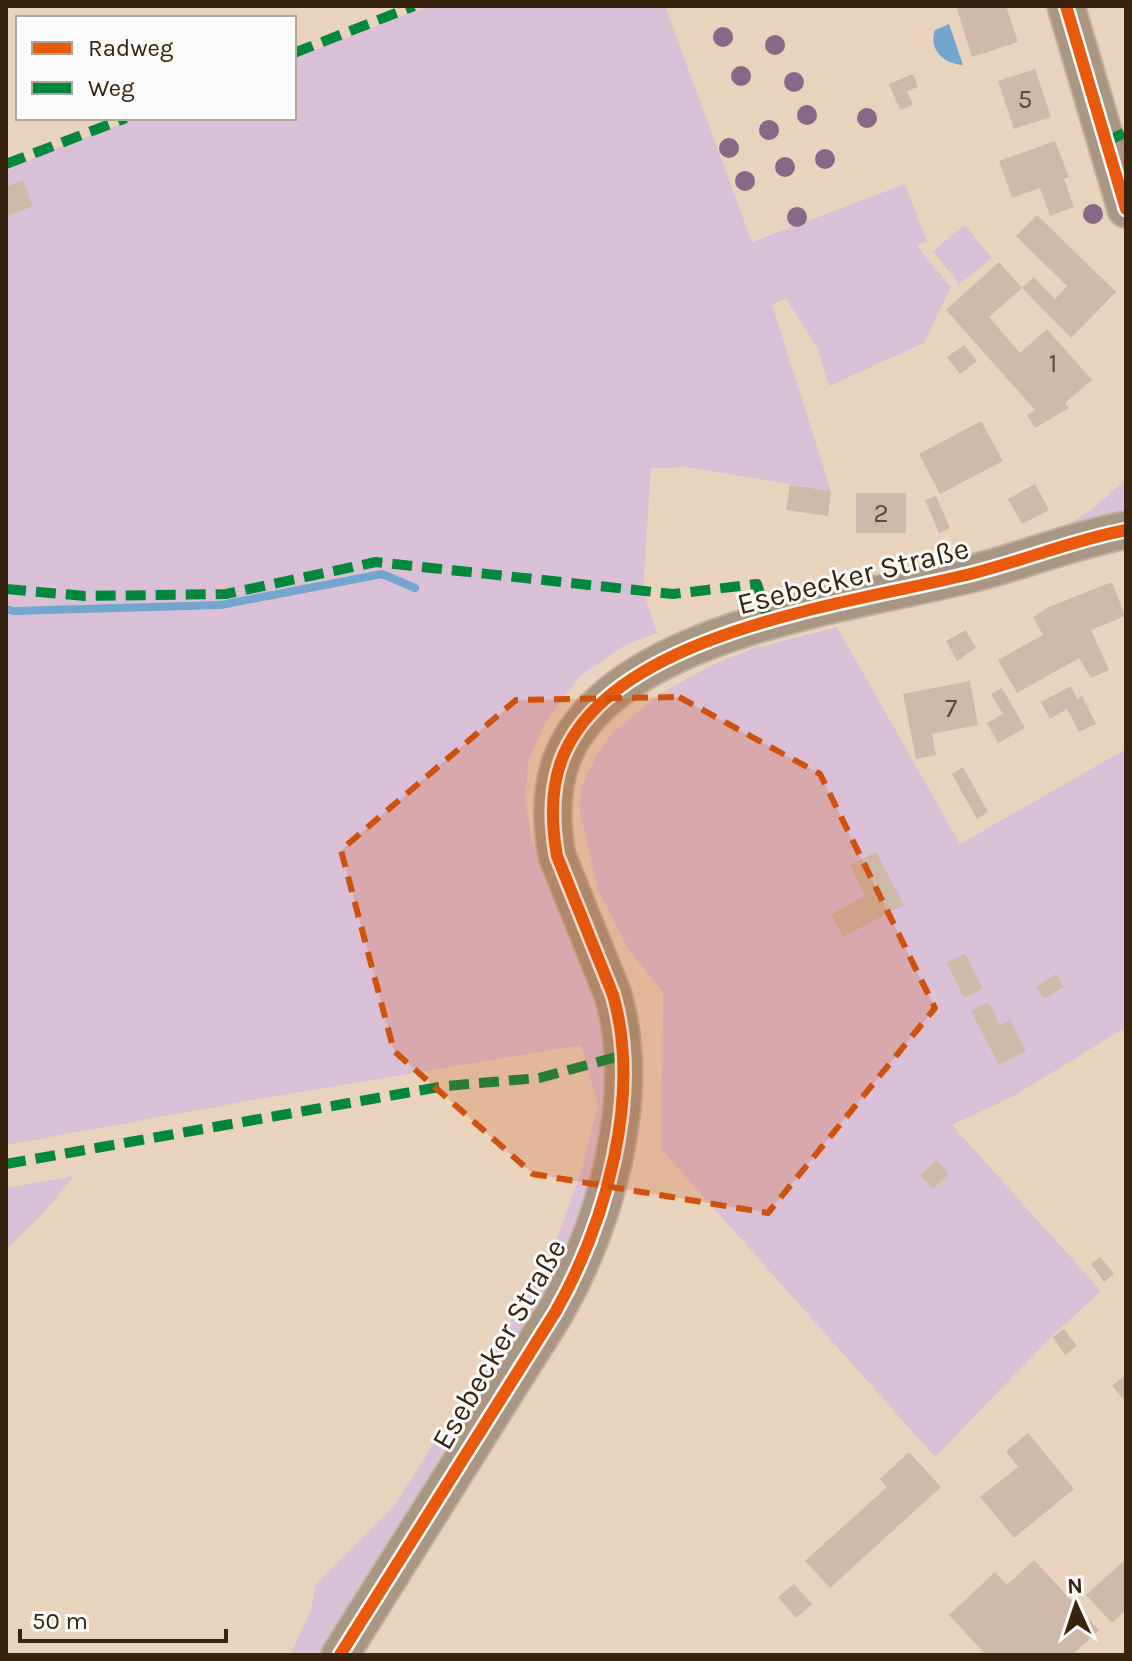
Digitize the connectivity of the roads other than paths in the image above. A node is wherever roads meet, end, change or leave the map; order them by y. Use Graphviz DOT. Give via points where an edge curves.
graph roads {
  1 [pos="1066,6"];
  2 [pos="1126,209"];
  3 [pos="1126,530"];
  4 [pos="340,1655"];
  1 -- 2 [label="street"];
  3 -- 4 [label="street, Esebecker Straße" via="976,573 768,619 710,640 618,690 575,735 556,780 557,856 613,995 624,1055 619,1121 604,1193 582,1261 556,1311"];
}
